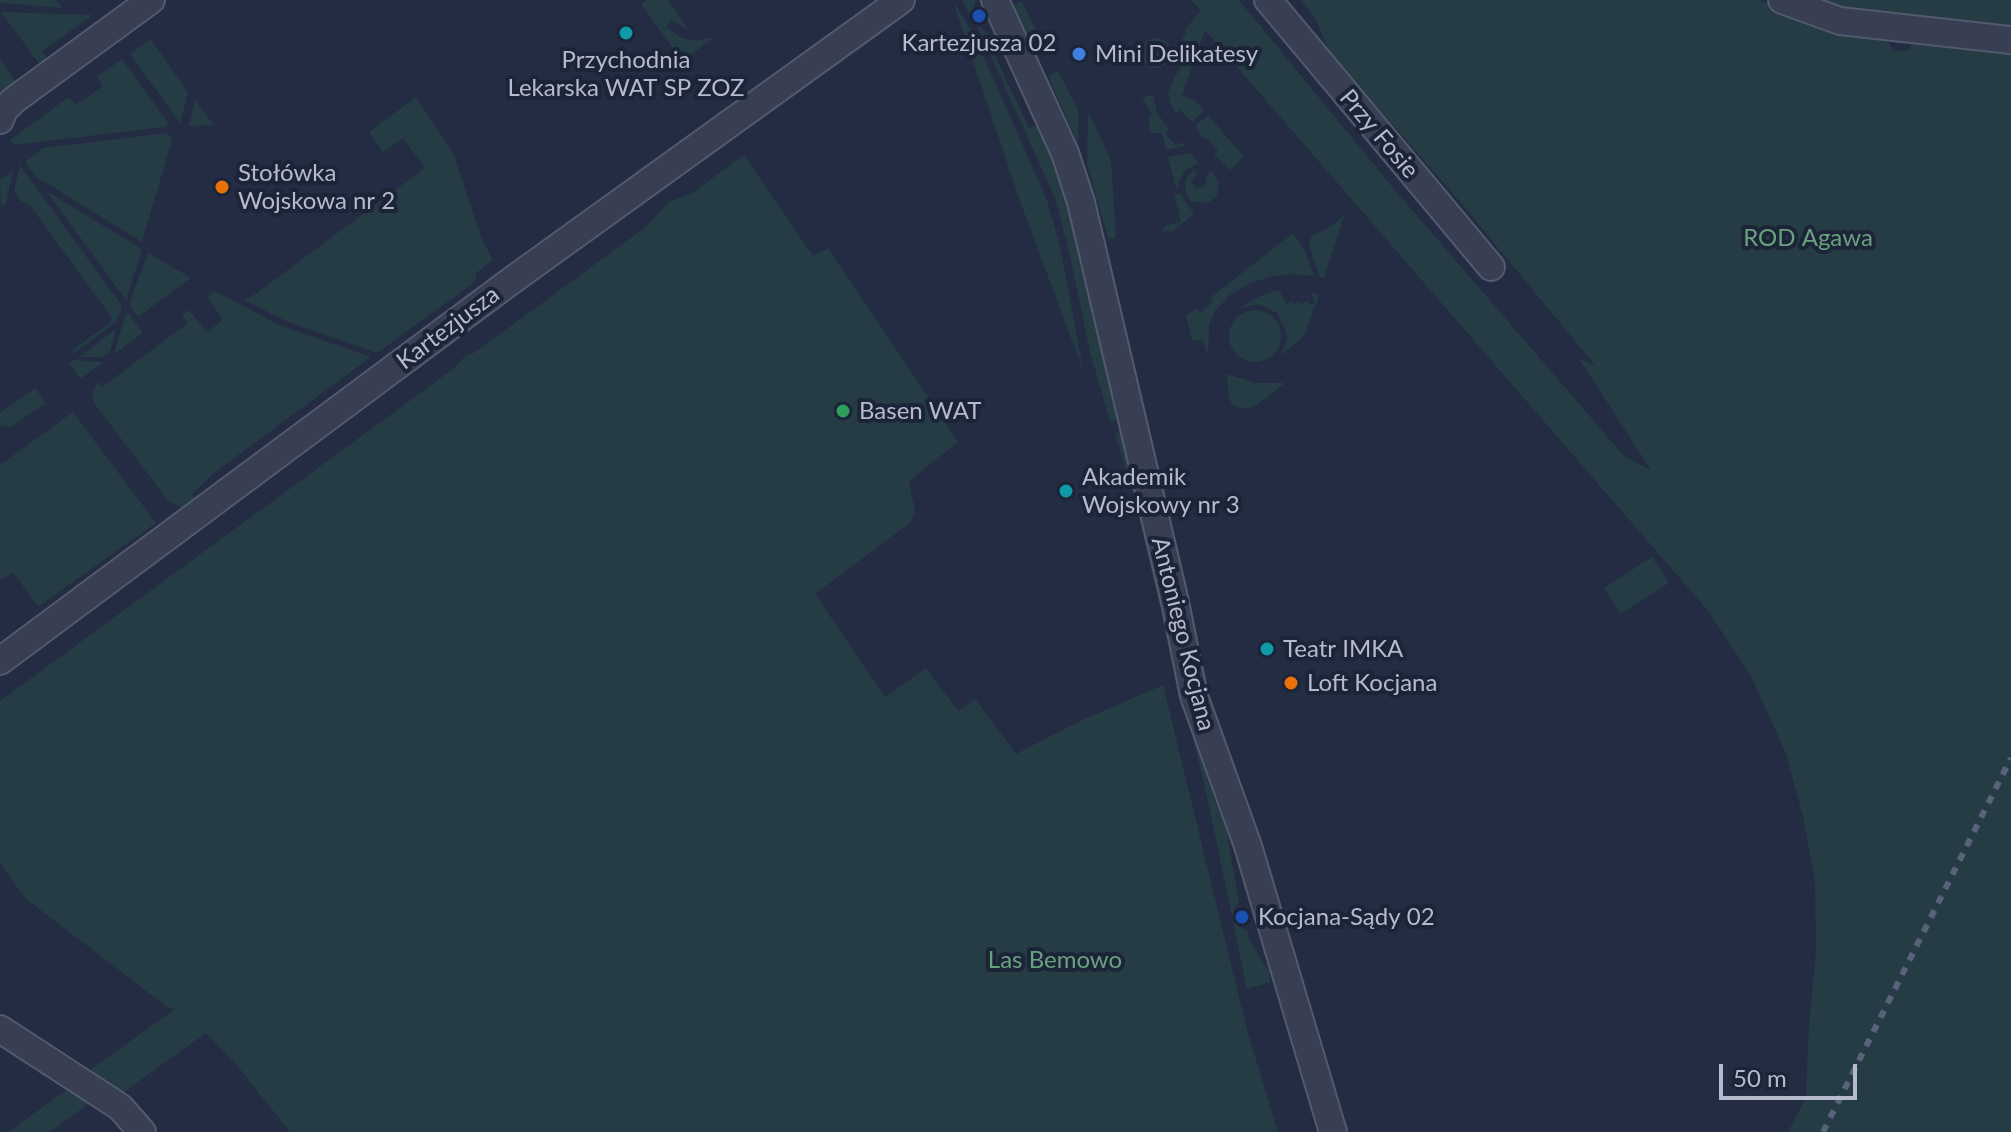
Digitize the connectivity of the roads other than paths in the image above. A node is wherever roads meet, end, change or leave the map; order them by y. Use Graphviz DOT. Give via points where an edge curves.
graph roads {
  1 [pos="901,0"];
  2 [pos="995,0"];
  3 [pos="1268,0"];
  4 [pos="1782,0"];
  5 [pos="147,3"];
  6 [pos="2011,40"];
  7 [pos="0,120"];
  8 [pos="1491,267"];
  9 [pos="0,661"];
  10 [pos="0,1029"];
  11 [pos="142,1132"];
  12 [pos="1333,1132"];
  1 -- 9 [label="street, Kartezjusza" via="524,271"];
  2 -- 12 [label="street, Antoniego Kocjana" via="1065,153 1081,202 1194,696 1248,846"];
  3 -- 8 [label="street, Przy Fosie"];
  4 -- 6 [label="street" via="1840,21"];
  5 -- 7 [label="street" via="14,100"];
  10 -- 11 [label="street" via="120,1107"];
}
